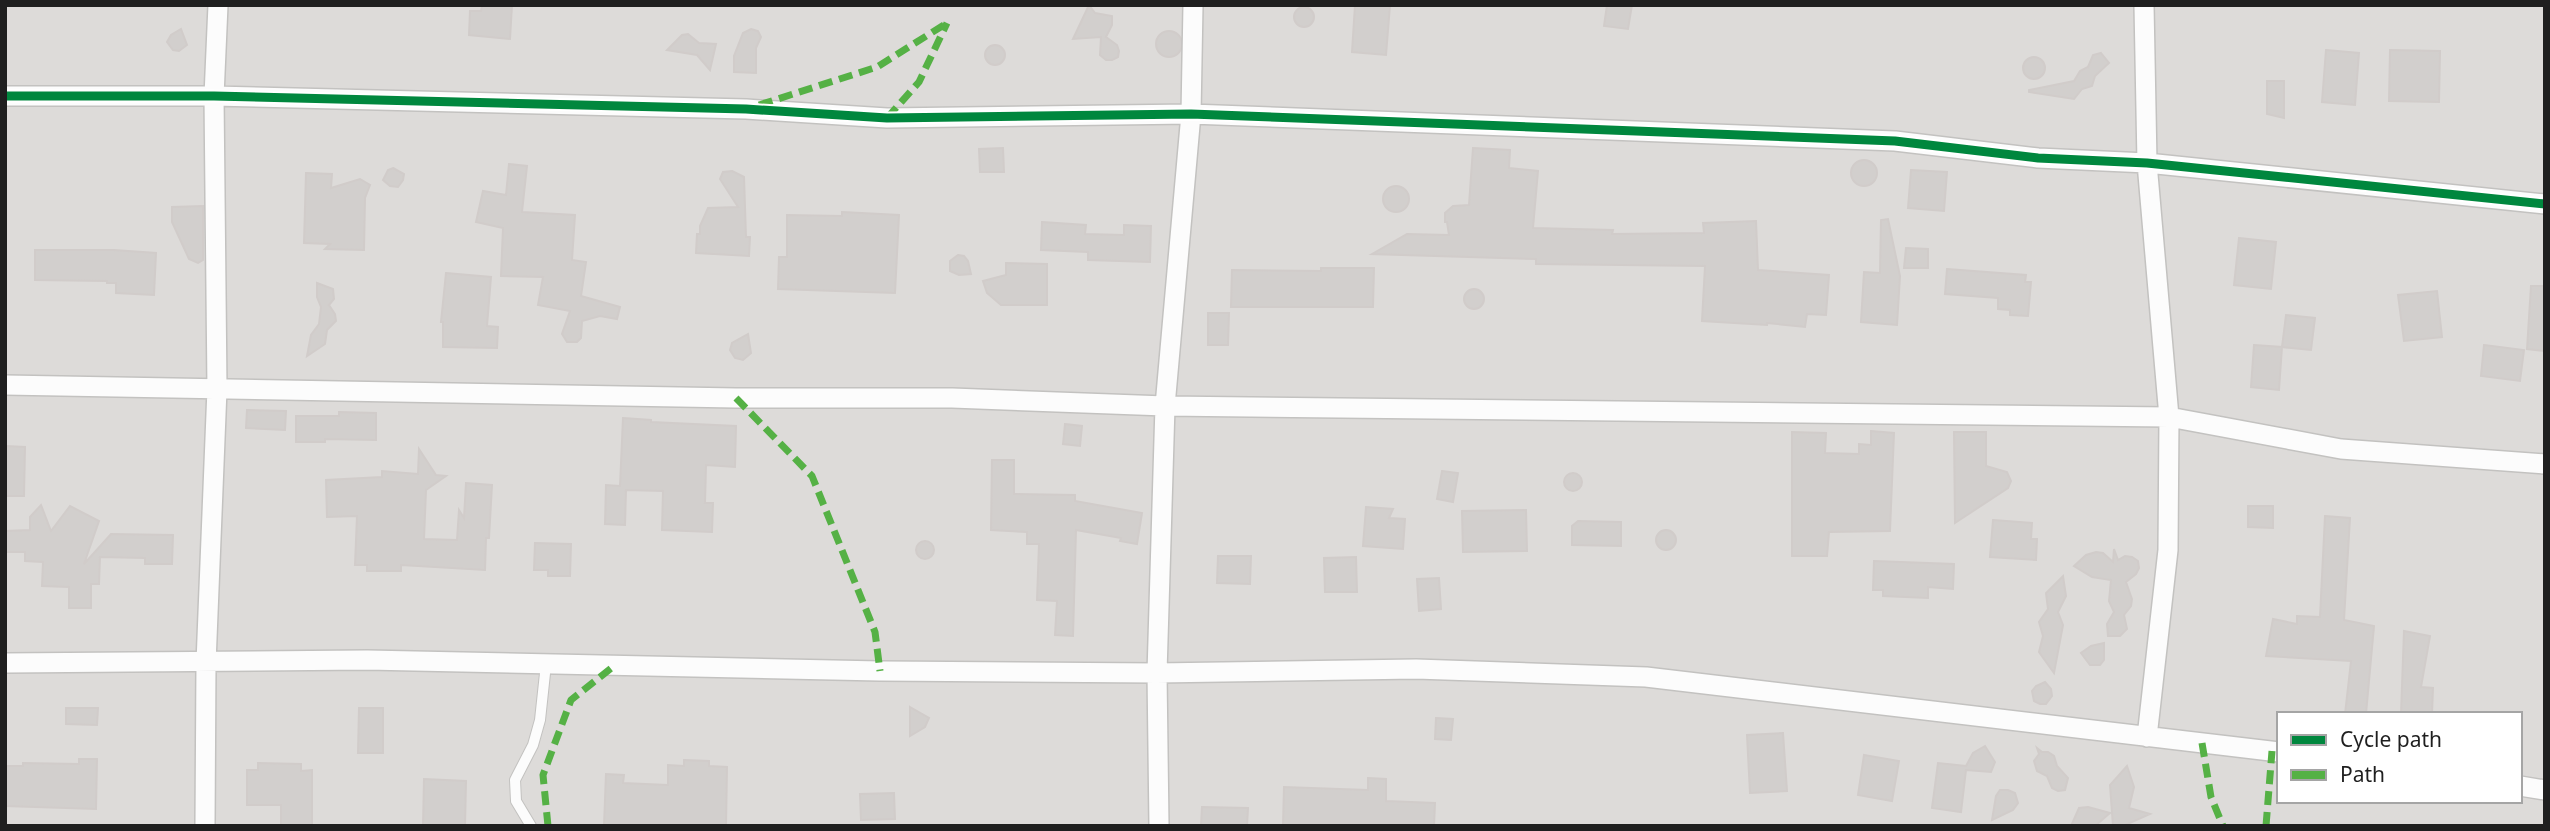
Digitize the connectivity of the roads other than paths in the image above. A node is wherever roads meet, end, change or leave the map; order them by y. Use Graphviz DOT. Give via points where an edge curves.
graph roads {
  1 [pos="218,5"];
  2 [pos="1193,5"];
  3 [pos="2144,5"];
  4 [pos="5,96"];
  5 [pos="214,96"];
  6 [pos="1191,114"];
  7 [pos="2147,163"];
  8 [pos="2545,204"];
  9 [pos="5,385"];
  10 [pos="217,389"];
  11 [pos="1165,406"];
  12 [pos="2169,417"];
  13 [pos="2545,464"];
  14 [pos="5,663"];
  15 [pos="206,663"];
  16 [pos="547,664"];
  17 [pos="1157,673"];
  18 [pos="2147,737"];
  19 [pos="2277,752"];
  20 [pos="2522,786"];
  21 [pos="2545,790"];
  22 [pos="205,826"];
  23 [pos="531,826"];
  24 [pos="1159,826"];
  1 -- 5 [label="street"];
  2 -- 6 [label="street"];
  3 -- 7 [label="street"];
  4 -- 5 [label="street"];
  5 -- 6 [label="street" via="746,109 887,118"];
  5 -- 10 [label="street"];
  6 -- 7 [label="street" via="1895,141 2038,158"];
  6 -- 11 [label="street"];
  7 -- 8 [label="street"];
  7 -- 12 [label="street"];
  9 -- 10 [label="street"];
  10 -- 11 [label="street" via="952,398"];
  10 -- 15 [label="street"];
  11 -- 12 [label="street"];
  11 -- 17 [label="street"];
  12 -- 13 [label="street" via="2341,449"];
  12 -- 18 [label="street" via="2168,550"];
  14 -- 15 [label="street"];
  15 -- 16 [label="street"];
  15 -- 22 [label="street"];
  16 -- 17 [label="street"];
  16 -- 23 [label="lane" via="534,745 515,780 516,801"];
  17 -- 18 [label="street" via="1416,669 1646,677"];
  17 -- 24 [label="street"];
  18 -- 19 [label="street"];
  20 -- 21 [label="street"];
}
